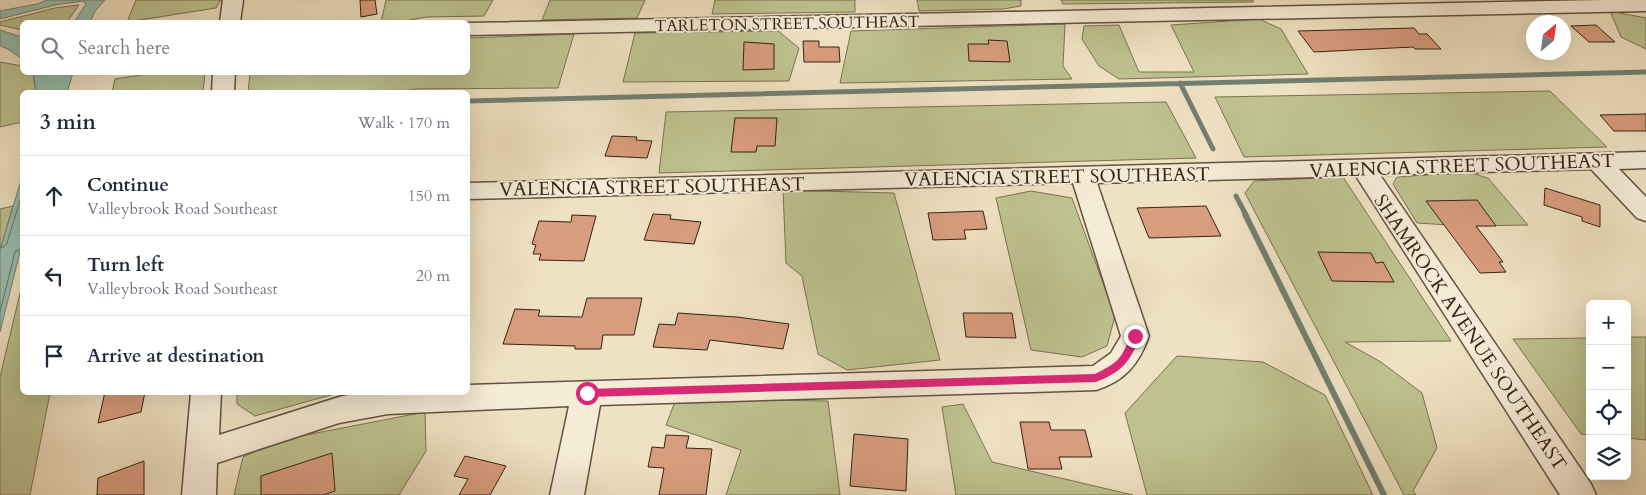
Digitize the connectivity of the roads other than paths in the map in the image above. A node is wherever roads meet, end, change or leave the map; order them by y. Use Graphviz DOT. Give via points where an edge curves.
graph roads {
  1 [pos="233,0"];
  2 [pos="1465,5"];
  3 [pos="1646,5"];
  4 [pos="1269,7"];
  5 [pos="1036,9"];
  6 [pos="230,20"];
  7 [pos="470,30"];
  8 [pos="224,75"];
  9 [pos="223,90"];
  10 [pos="1646,160"];
  11 [pos="1598,162"];
  12 [pos="1363,168"];
  13 [pos="1083,176"];
  14 [pos="470,191"];
  15 [pos="1646,212"];
  16 [pos="587,393"];
  17 [pos="206,395"];
  18 [pos="202,454"];
  19 [pos="199,495"];
  20 [pos="567,495"];
  21 [pos="1579,495"];
  1 -- 6 [label="street"];
  2 -- 3 [label="street, TARLETON STREET SOUTHEAST"];
  2 -- 4 [label="street, TARLETON STREET SOUTHEAST"];
  4 -- 5 [label="street, TARLETON STREET SOUTHEAST"];
  5 -- 7 [label="street, TARLETON STREET SOUTHEAST"];
  8 -- 9 [label="street"];
  10 -- 11 [label="street, VALENCIA STREET SOUTHEAST"];
  11 -- 12 [label="street, VALENCIA STREET SOUTHEAST"];
  11 -- 15 [label="street"];
  12 -- 13 [label="street, VALENCIA STREET SOUTHEAST"];
  12 -- 21 [label="street, SHAMROCK AVENUE SOUTHEAST"];
  13 -- 14 [label="street, VALENCIA STREET SOUTHEAST"];
  13 -- 16 [label="street" via="1135,336 1129,354 1116,368 1096,378"];
  16 -- 18 [label="street" via="388,401 339,410"];
  16 -- 20 [label="street"];
  17 -- 18 [label="street"];
  18 -- 19 [label="street"];
}
